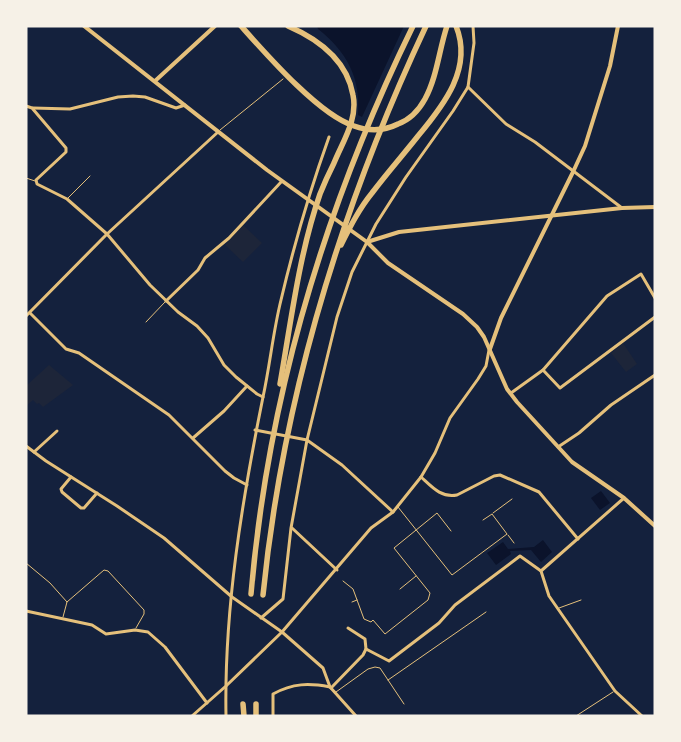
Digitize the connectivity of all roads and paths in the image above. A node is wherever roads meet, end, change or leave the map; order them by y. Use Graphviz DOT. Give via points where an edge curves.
graph roads {
  1 [pos="84,26"];
  2 [pos="215,26"];
  3 [pos="241,26"];
  4 [pos="288,26"];
  5 [pos="413,26"];
  6 [pos="426,26"];
  7 [pos="447,26"];
  8 [pos="456,26"];
  9 [pos="473,26"];
  10 [pos="618,26"];
  11 [pos="283,79"];
  12 [pos="155,81"];
  13 [pos="468,87"];
  14 [pos="185,105"];
  15 [pos="26,106"];
  16 [pos="32,108"];
  17 [pos="218,132"];
  18 [pos="329,137"];
  19 [pos="573,172"];
  20 [pos="90,176"];
  21 [pos="26,178"];
  22 [pos="282,181"];
  23 [pos="37,182"];
  24 [pos="67,199"];
  25 [pos="309,200"];
  26 [pos="655,207"];
  27 [pos="622,208"];
  28 [pos="552,216"];
  29 [pos="107,234"];
  30 [pos="367,242"];
  31 [pos="330,266"];
  32 [pos="655,298"];
  33 [pos="166,301"];
  34 [pos="30,312"];
  35 [pos="26,316"];
  36 [pos="655,317"];
  37 [pos="146,322"];
  38 [pos="490,349"];
  39 [pos="543,370"];
  40 [pos="655,375"];
  41 [pos="247,386"];
  42 [pos="510,394"];
  43 [pos="263,397"];
  44 [pos="256,430"];
  45 [pos="57,431"];
  46 [pos="192,438"];
  47 [pos="305,440"];
  48 [pos="26,446"];
  49 [pos="558,447"];
  50 [pos="34,452"];
  51 [pos="267,465"];
  52 [pos="71,477"];
  53 [pos="421,477"];
  54 [pos="247,485"];
  55 [pos="97,494"];
  56 [pos="624,498"];
  57 [pos="512,499"];
  58 [pos="397,507"];
  59 [pos="393,512"];
  60 [pos="492,514"];
  61 [pos="483,520"];
  62 [pos="655,526"];
  63 [pos="292,528"];
  64 [pos="416,530"];
  65 [pos="452,531"];
  66 [pos="507,534"];
  67 [pos="578,540"];
  68 [pos="514,543"];
  69 [pos="26,563"];
  70 [pos="337,570"];
  71 [pos="541,572"];
  72 [pos="416,576"];
  73 [pos="343,581"];
  74 [pos="400,590"];
  75 [pos="251,594"];
  76 [pos="263,595"];
  77 [pos="232,597"];
  78 [pos="358,600"];
  79 [pos="581,600"];
  80 [pos="67,602"];
  81 [pos="352,602"];
  82 [pos="558,608"];
  83 [pos="26,611"];
  84 [pos="486,612"];
  85 [pos="63,618"];
  86 [pos="261,618"];
  87 [pos="348,628"];
  88 [pos="135,630"];
  89 [pos="282,632"];
  90 [pos="385,634"];
  91 [pos="382,636"];
  92 [pos="366,649"];
  93 [pos="388,680"];
  94 [pos="226,686"];
  95 [pos="331,687"];
  96 [pos="615,691"];
  97 [pos="336,693"];
  98 [pos="207,702"];
  99 [pos="243,704"];
  100 [pos="256,704"];
  101 [pos="404,704"];
  102 [pos="192,716"];
  103 [pos="226,716"];
  104 [pos="244,716"];
  105 [pos="256,716"];
  106 [pos="273,716"];
  107 [pos="356,716"];
  108 [pos="576,716"];
  109 [pos="642,716"];
  1 -- 12 [label="street"];
  2 -- 12 [label="street"];
  3 -- 7 [label="highway" via="280,68 336,118 362,129 376,130 409,118 425,99"];
  4 -- 51 [label="highway" via="331,52 344,71 353,95 353,120 320,194 308,236"];
  5 -- 51 [label="highway" via="363,139 322,250 291,357"];
  6 -- 31 [label="highway" via="375,142"];
  8 -- 31 [label="highway" via="462,55 456,82 445,101 362,206"];
  9 -- 13 [label="street"];
  10 -- 19 [label="street" via="610,66 585,146"];
  11 -- 17 [label="lane"];
  12 -- 14 [label="street"];
  13 -- 19 [label="street" via="506,124"];
  13 -- 30 [label="street" via="406,176"];
  14 -- 16 [label="street" via="176,108 145,97 118,96 70,109"];
  14 -- 17 [label="street"];
  15 -- 16 [label="street"];
  16 -- 23 [label="street" via="66,148 66,152"];
  17 -- 22 [label="street"];
  17 -- 29 [label="street"];
  18 -- 25 [label="street"];
  19 -- 27 [label="street"];
  19 -- 28 [label="street"];
  20 -- 24 [label="lane"];
  21 -- 23 [label="lane"];
  22 -- 25 [label="street"];
  22 -- 33 [label="street"];
  23 -- 24 [label="street"];
  24 -- 29 [label="street"];
  25 -- 30 [label="street"];
  25 -- 43 [label="street" via="280,301"];
  26 -- 27 [label="street"];
  27 -- 28 [label="street"];
  28 -- 30 [label="street" via="399,232"];
  28 -- 38 [label="street" via="501,318"];
  29 -- 33 [label="street"];
  29 -- 34 [label="street"];
  30 -- 38 [label="street" via="388,263 463,314 477,328"];
  30 -- 47 [label="street" via="352,272 337,317"];
  31 -- 76 [label="highway" via="280,467"];
  32 -- 39 [label="street" via="641,274 607,296"];
  33 -- 37 [label="lane"];
  33 -- 41 [label="street" via="197,326 224,365"];
  34 -- 35 [label="street"];
  34 -- 46 [label="street" via="66,350 79,353 169,415"];
  36 -- 39 [label="street" via="560,388"];
  38 -- 42 [label="street"];
  38 -- 53 [label="street" via="486,366 450,418"];
  39 -- 42 [label="street"];
  40 -- 49 [label="street"];
  41 -- 43 [label="street"];
  41 -- 46 [label="street"];
  42 -- 49 [label="street"];
  43 -- 44 [label="street"];
  44 -- 47 [label="street"];
  44 -- 54 [label="street"];
  45 -- 50 [label="street"];
  46 -- 54 [label="street" via="225,471"];
  47 -- 59 [label="street" via="342,465"];
  47 -- 63 [label="street"];
  48 -- 50 [label="street"];
  49 -- 56 [label="street" via="581,470"];
  50 -- 52 [label="street"];
  51 -- 75 [label="highway"];
  52 -- 55 [label="street"];
  52 -- 55 [label="street" via="61,489 81,508"];
  53 -- 58 [label="street"];
  53 -- 67 [label="street" via="437,491 450,496 500,475 538,492"];
  54 -- 77 [label="street"];
  55 -- 77 [label="street" via="164,538"];
  56 -- 62 [label="street"];
  56 -- 67 [label="street"];
  57 -- 60 [label="lane"];
  58 -- 59 [label="street"];
  58 -- 64 [label="lane"];
  59 -- 70 [label="street" via="371,528"];
  60 -- 61 [label="lane"];
  60 -- 66 [label="lane"];
  63 -- 70 [label="street"];
  63 -- 86 [label="street" via="283,599"];
  64 -- 65 [label="lane" via="437,513"];
  64 -- 66 [label="lane" via="452,575"];
  64 -- 72 [label="lane" via="394,548"];
  66 -- 68 [label="lane"];
  67 -- 71 [label="street"];
  69 -- 80 [label="lane"];
  70 -- 89 [label="street"];
  71 -- 82 [label="street" via="549,596"];
  71 -- 92 [label="street" via="520,556 389,661"];
  72 -- 74 [label="lane"];
  72 -- 90 [label="lane" via="430,593 428,600"];
  73 -- 78 [label="lane" via="353,589"];
  77 -- 86 [label="street"];
  77 -- 94 [label="street"];
  78 -- 81 [label="lane"];
  78 -- 90 [label="lane" via="364,618 373,620"];
  79 -- 82 [label="lane"];
  80 -- 85 [label="lane"];
  80 -- 88 [label="lane" via="104,570 108,571 144,610"];
  82 -- 96 [label="street"];
  83 -- 85 [label="street"];
  84 -- 93 [label="lane"];
  85 -- 88 [label="street" via="92,625 106,634"];
  86 -- 89 [label="street"];
  87 -- 92 [label="street" via="365,639"];
  88 -- 98 [label="street" via="148,632 157,639"];
  89 -- 94 [label="street"];
  89 -- 95 [label="street" via="323,668"];
  90 -- 91 [label="lane"];
  92 -- 95 [label="street"];
  93 -- 97 [label="lane" via="380,668 374,667"];
  93 -- 101 [label="lane"];
  94 -- 98 [label="street"];
  94 -- 103 [label="street"];
  95 -- 97 [label="street"];
  95 -- 106 [label="street" via="307,683 292,685 273,694"];
  96 -- 108 [label="lane"];
  96 -- 109 [label="street"];
  97 -- 107 [label="street"];
  98 -- 102 [label="street"];
  99 -- 104 [label="highway"];
  100 -- 105 [label="highway"];
}
